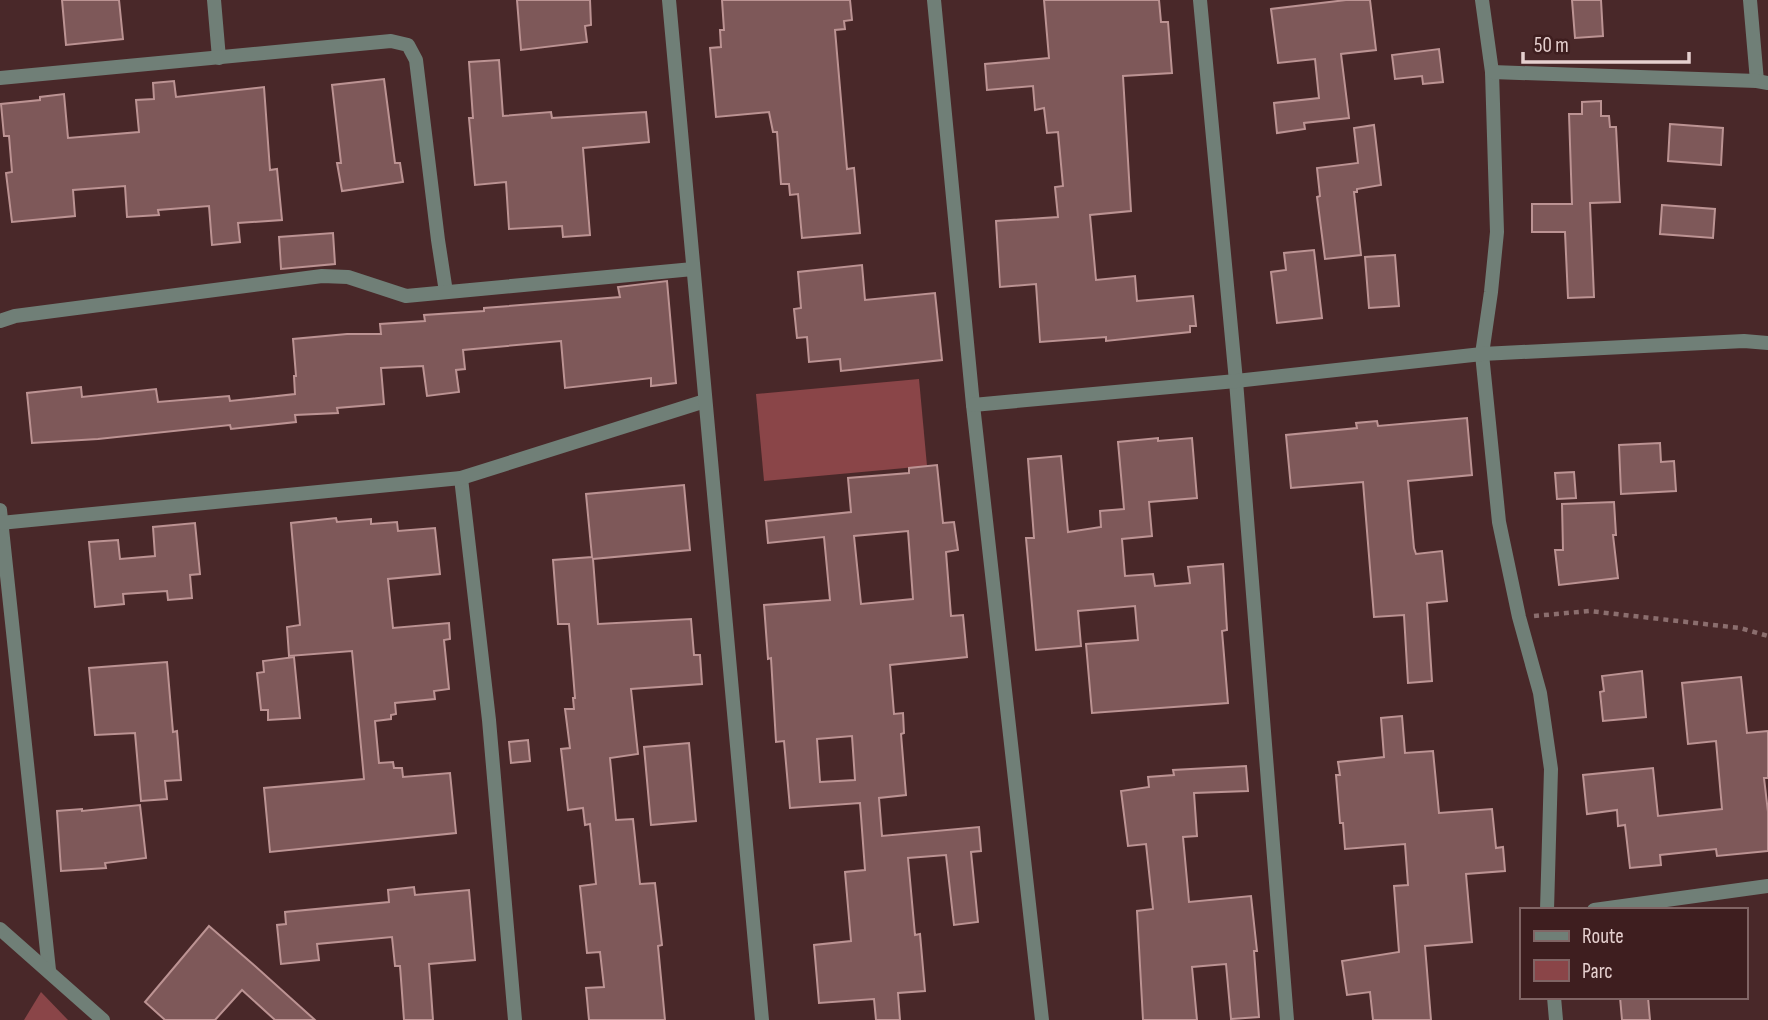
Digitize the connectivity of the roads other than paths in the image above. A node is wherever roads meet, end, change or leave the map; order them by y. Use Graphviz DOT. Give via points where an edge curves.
graph roads {
  1 [pos="214,0"];
  2 [pos="669,0"];
  3 [pos="934,0"];
  4 [pos="1200,0"];
  5 [pos="1482,0"];
  6 [pos="1751,0"];
  7 [pos="219,58"];
  8 [pos="1492,72"];
  9 [pos="0,78"];
  10 [pos="1763,82"];
  11 [pos="694,269"];
  12 [pos="446,292"];
  13 [pos="0,321"];
  14 [pos="1768,343"];
  15 [pos="1482,354"];
  16 [pos="1236,381"];
  17 [pos="705,401"];
  18 [pos="973,405"];
  19 [pos="461,478"];
  20 [pos="1,518"];
  21 [pos="1768,886"];
  22 [pos="1547,908"];
  23 [pos="1608,908"];
  24 [pos="0,929"];
  25 [pos="49,970"];
  26 [pos="1554,999"];
  27 [pos="103,1020"];
  28 [pos="515,1020"];
  29 [pos="762,1020"];
  30 [pos="1042,1020"];
  31 [pos="1287,1020"];
  32 [pos="1556,1020"];
  1 -- 7 [label="street"];
  2 -- 11 [label="street"];
  3 -- 18 [label="street"];
  4 -- 16 [label="street"];
  5 -- 8 [label="street"];
  6 -- 10 [label="street"];
  7 -- 9 [label="street"];
  7 -- 12 [label="street" via="391,41 408,45 416,60"];
  8 -- 10 [label="street"];
  8 -- 15 [label="street" via="1497,232"];
  11 -- 12 [label="street"];
  11 -- 17 [label="street"];
  12 -- 13 [label="street" via="405,296 348,277 322,275"];
  14 -- 15 [label="street"];
  15 -- 16 [label="street"];
  15 -- 22 [label="street" via="1499,522 1540,693 1551,769"];
  16 -- 18 [label="street"];
  16 -- 31 [label="street"];
  17 -- 19 [label="street"];
  17 -- 29 [label="street"];
  18 -- 30 [label="street"];
  19 -- 20 [label="street"];
  19 -- 28 [label="street" via="489,720"];
  20 -- 25 [label="street"];
  21 -- 23 [label="street"];
  24 -- 25 [label="street"];
  25 -- 27 [label="street"];
  26 -- 32 [label="street"];
}
